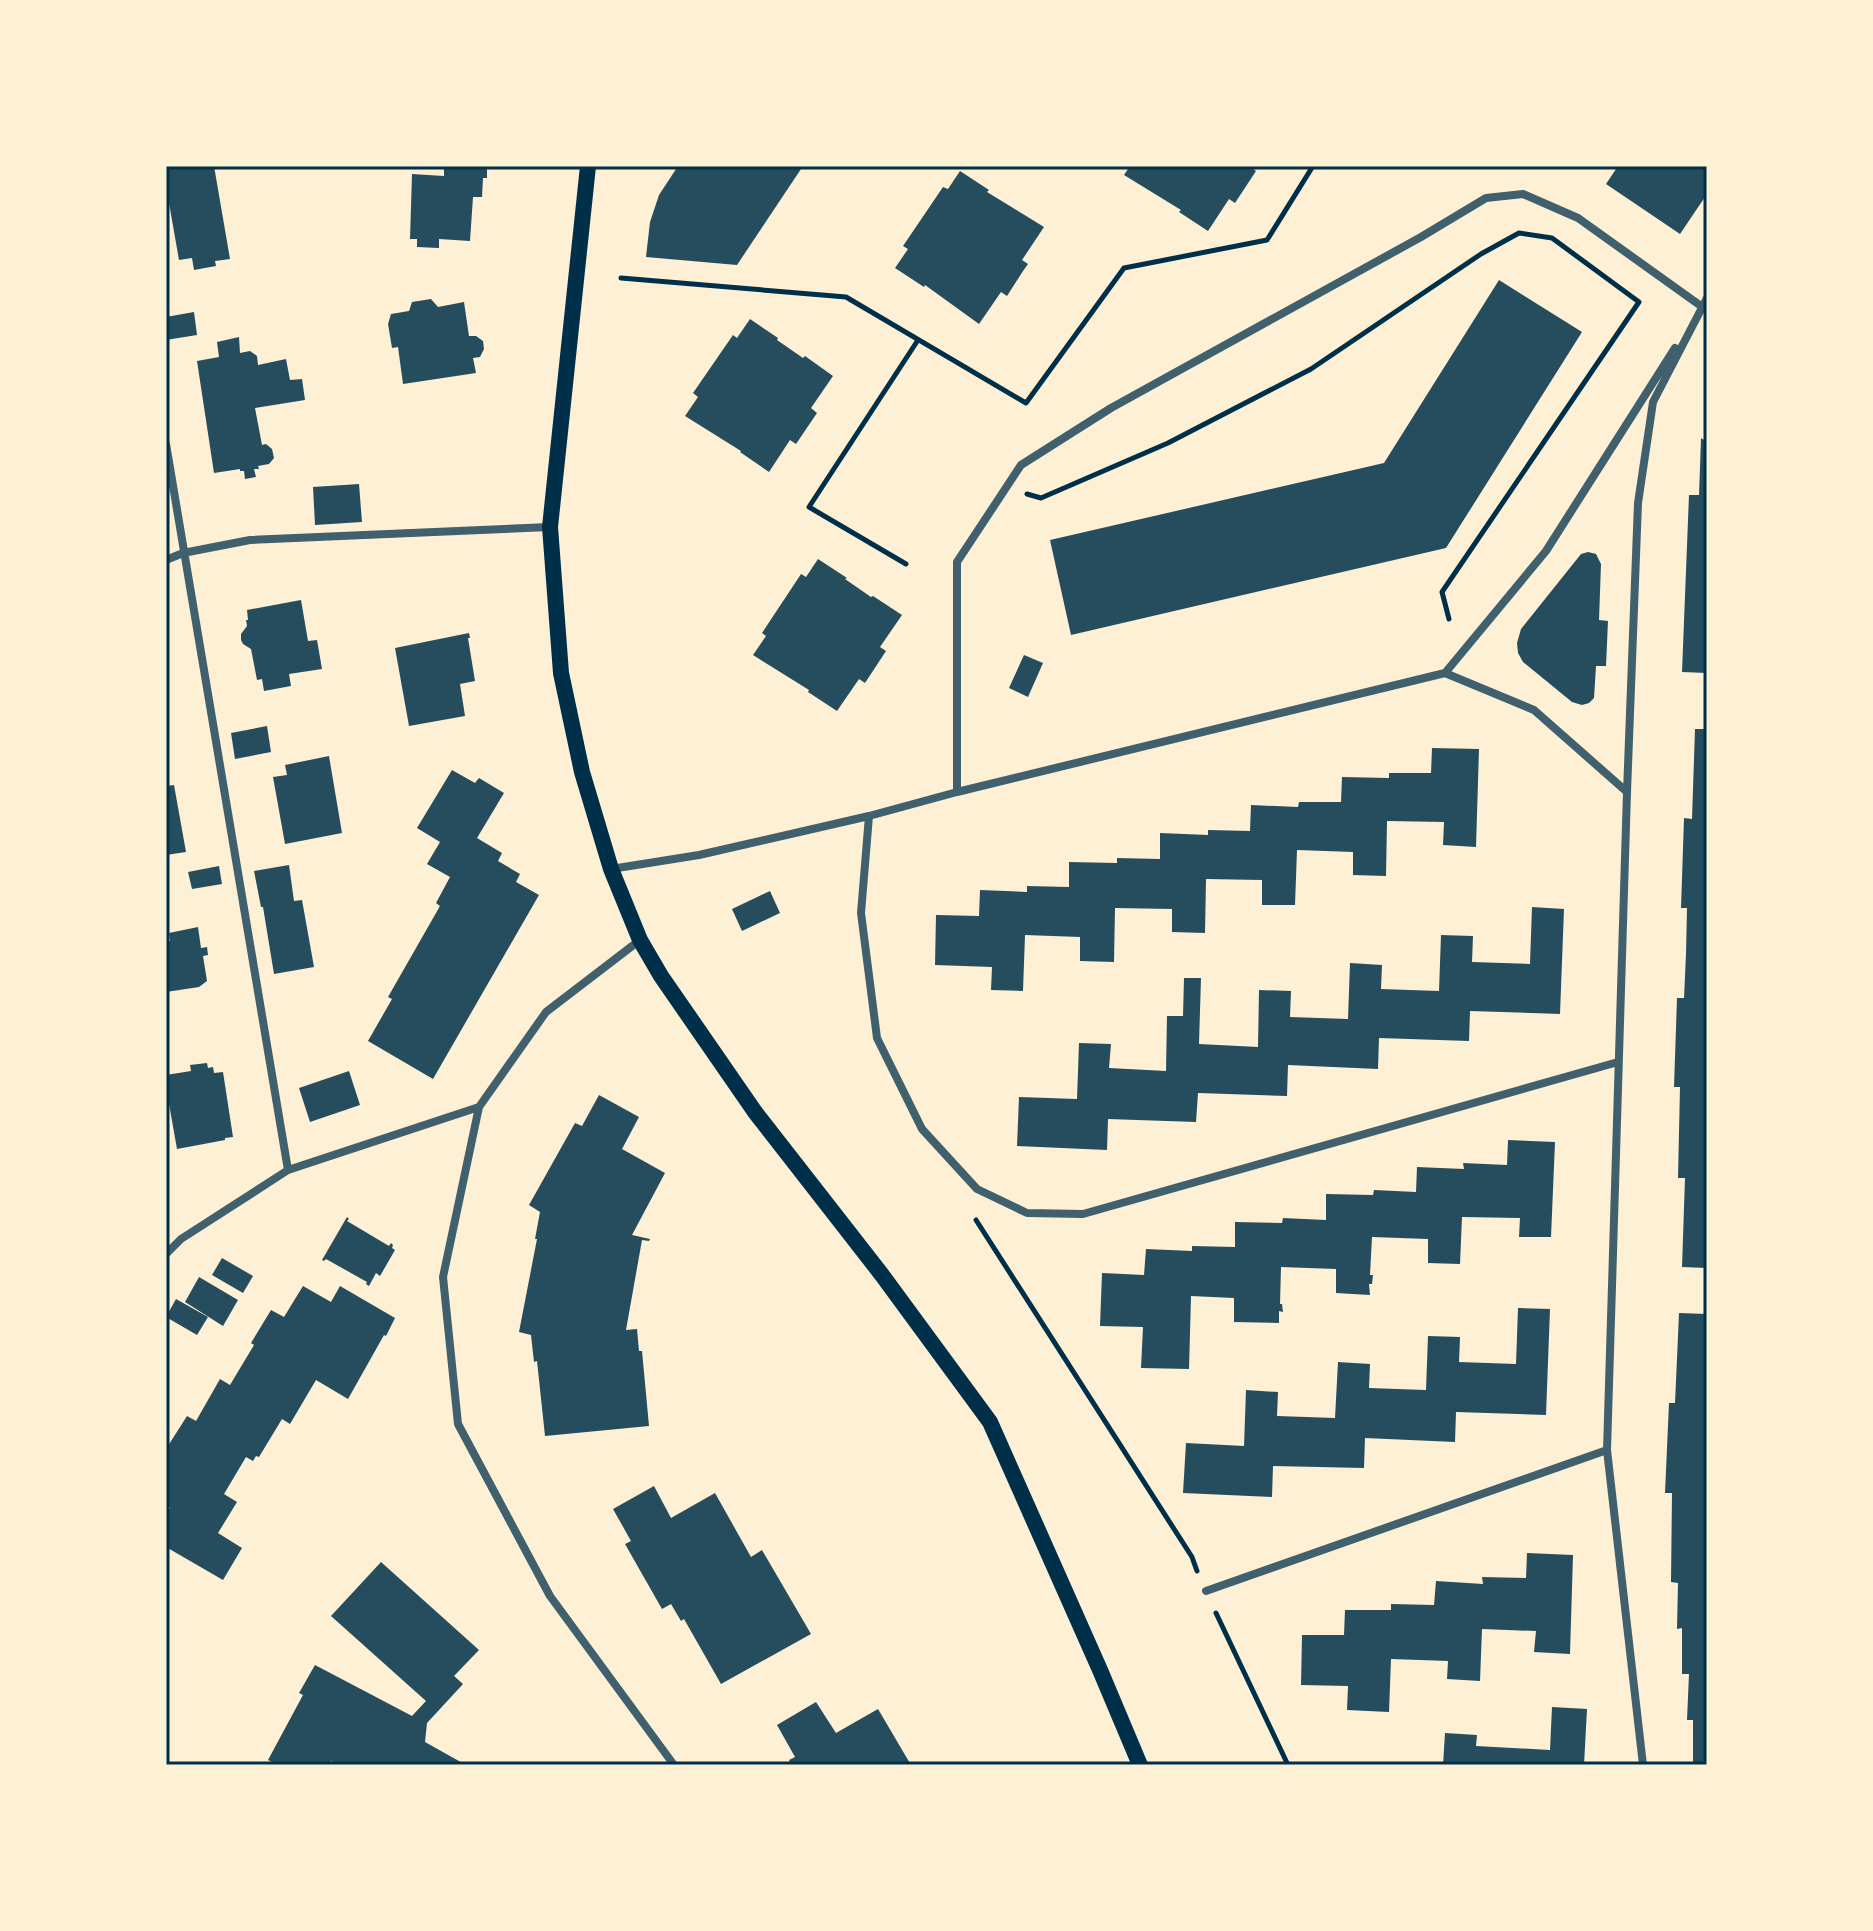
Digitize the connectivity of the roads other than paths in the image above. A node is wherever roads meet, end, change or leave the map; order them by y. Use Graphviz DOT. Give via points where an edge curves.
graph roads {
  1 [pos="588,166"];
  2 [pos="1707,298"];
  3 [pos="1701,306"];
  4 [pos="166,444"];
  5 [pos="550,527"];
  6 [pos="183,553"];
  7 [pos="166,560"];
  8 [pos="1445,673"];
  9 [pos="957,792"];
  10 [pos="1627,792"];
  11 [pos="869,816"];
  12 [pos="611,869"];
  13 [pos="640,940"];
  14 [pos="1618,1062"];
  15 [pos="479,1107"];
  16 [pos="288,1170"];
  17 [pos="166,1254"];
  18 [pos="1607,1450"];
  19 [pos="1206,1591"];
  20 [pos="674,1765"];
  21 [pos="1140,1765"];
  22 [pos="1643,1765"];
  1 -- 5 [label="main road"];
  2 -- 3 [label="street"];
  3 -- 8 [label="street" via="1546,551"];
  3 -- 9 [label="street" via="1578,218 1523,194 1486,198 1111,408 1021,465 957,562"];
  3 -- 10 [label="street" via="1653,402 1638,503"];
  4 -- 6 [label="street"];
  5 -- 6 [label="street" via="250,540"];
  5 -- 12 [label="main road" via="561,673 582,772"];
  6 -- 7 [label="street"];
  6 -- 16 [label="street"];
  8 -- 9 [label="street"];
  8 -- 10 [label="street" via="1534,710"];
  9 -- 11 [label="street"];
  10 -- 14 [label="street"];
  11 -- 12 [label="street"];
  11 -- 14 [label="street" via="861,913 877,1038 922,1129 977,1189 1027,1213 1083,1214"];
  12 -- 13 [label="main road"];
  13 -- 15 [label="street" via="546,1012"];
  13 -- 21 [label="main road" via="755,1112 990,1422"];
  14 -- 18 [label="street"];
  15 -- 16 [label="street"];
  15 -- 20 [label="street" via="443,1277 458,1424 550,1596"];
  16 -- 17 [label="street"];
  18 -- 19 [label="street"];
  18 -- 22 [label="street"];
}
